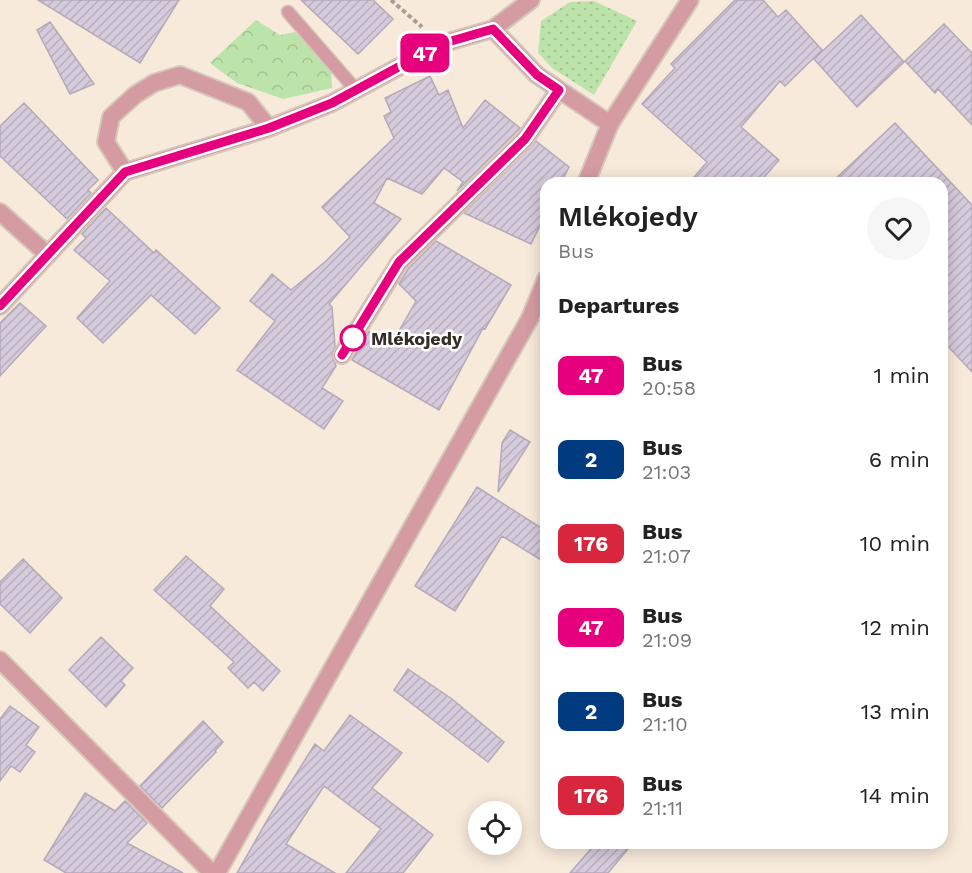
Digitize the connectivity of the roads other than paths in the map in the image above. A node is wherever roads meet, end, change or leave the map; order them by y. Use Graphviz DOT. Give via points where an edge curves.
graph roads {
  1 [pos="531,0"];
  2 [pos="686,1"];
  3 [pos="288,12"];
  4 [pos="493,29"];
  5 [pos="356,90"];
  6 [pos="559,90"];
  7 [pos="610,124"];
  8 [pos="269,128"];
  9 [pos="125,172"];
  10 [pos="588,177"];
  11 [pos="0,212"];
  12 [pos="48,255"];
  13 [pos="540,294"];
  14 [pos="0,306"];
  15 [pos="342,355"];
  16 [pos="0,660"];
  17 [pos="212,873"];
  18 [pos="217,873"];
  1 -- 4 [label="street"];
  2 -- 7 [label="street"];
  3 -- 5 [label="lane"];
  4 -- 5 [label="street" via="441,44"];
  4 -- 6 [label="street" via="537,75"];
  5 -- 8 [label="street"];
  6 -- 7 [label="street"];
  6 -- 15 [label="street" via="525,139 399,262"];
  7 -- 10 [label="street"];
  8 -- 9 [label="street"];
  8 -- 9 [label="street" via="248,102 180,75 154,83 111,117 106,142"];
  9 -- 12 [label="street"];
  11 -- 12 [label="street"];
  12 -- 14 [label="street"];
  13 -- 18 [label="street" via="530,318"];
  16 -- 17 [label="street"];
}
